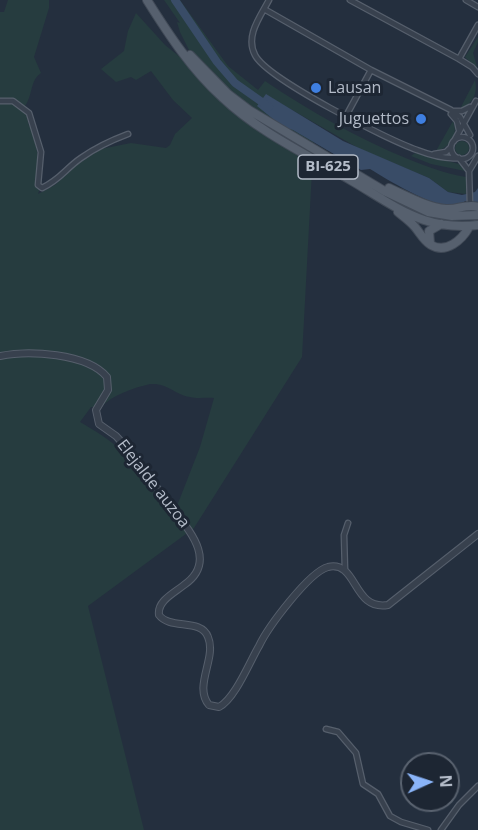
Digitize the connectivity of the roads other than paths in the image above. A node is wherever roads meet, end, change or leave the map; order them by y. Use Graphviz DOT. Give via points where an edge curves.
graph roads {
  1 [pos="146,0"];
  2 [pos="269,0"];
  3 [pos="350,0"];
  4 [pos="466,0"];
  5 [pos="478,7"];
  6 [pos="264,9"];
  7 [pos="155,12"];
  8 [pos="478,25"];
  9 [pos="459,59"];
  10 [pos="371,70"];
  11 [pos="478,74"];
  12 [pos="477,99"];
  13 [pos="0,101"];
  14 [pos="439,105"];
  15 [pos="452,111"];
  16 [pos="346,116"];
  17 [pos="464,122"];
  18 [pos="459,130"];
  19 [pos="478,131"];
  20 [pos="128,134"];
  21 [pos="469,135"];
  22 [pos="454,141"];
  23 [pos="451,147"];
  24 [pos="472,152"];
  25 [pos="432,154"];
  26 [pos="478,156"];
  27 [pos="458,158"];
  28 [pos="470,169"];
  29 [pos="360,175"];
  30 [pos="381,200"];
  31 [pos="474,206"];
  32 [pos="474,215"];
  33 [pos="441,224"];
  34 [pos="478,225"];
  35 [pos="469,227"];
  36 [pos="433,246"];
  37 [pos="0,356"];
  38 [pos="348,523"];
  39 [pos="478,534"];
  40 [pos="345,571"];
  41 [pos="326,729"];
  42 [pos="478,786"];
  43 [pos="428,830"];
  44 [pos="441,830"];
  1 -- 7 [label="main road"];
  2 -- 6 [label="street"];
  3 -- 9 [label="street"];
  4 -- 5 [label="street"];
  6 -- 10 [label="street"];
  6 -- 16 [label="street" via="252,33 255,57 267,69"];
  7 -- 29 [label="main road, BI-625" via="228,94 269,123"];
  7 -- 30 [label="main road, BI-625" via="196,70 239,112"];
  8 -- 9 [label="street"];
  9 -- 11 [label="street"];
  10 -- 14 [label="street"];
  10 -- 16 [label="street"];
  12 -- 15 [label="street" via="469,109"];
  12 -- 17 [label="street"];
  12 -- 21 [label="street"];
  13 -- 20 [label="street" via="13,101 29,113 41,152 38,185 42,188 55,182 79,160"];
  14 -- 15 [label="street"];
  14 -- 18 [label="street" via="456,118"];
  15 -- 17 [label="street"];
  16 -- 25 [label="street" via="392,140"];
  17 -- 18 [label="street"];
  17 -- 21 [label="street"];
  18 -- 22 [label="street"];
  19 -- 21 [label="street"];
  21 -- 22 [label="street"];
  21 -- 24 [label="street"];
  22 -- 23 [label="street"];
  23 -- 25 [label="street"];
  23 -- 27 [label="street"];
  24 -- 27 [label="street"];
  24 -- 28 [label="street"];
  25 -- 27 [label="street"];
  26 -- 28 [label="street"];
  27 -- 28 [label="street"];
  28 -- 31 [label="street"];
  29 -- 31 [label="main road" via="436,207"];
  29 -- 32 [label="main road, BI-625" via="428,212"];
  30 -- 33 [label="main road, BI-625"];
  30 -- 36 [label="main road" via="413,224"];
  31 -- 32 [label="main road"];
  33 -- 34 [label="main road, BI-625"];
  33 -- 36 [label="main road" via="429,231"];
  35 -- 36 [label="main road" via="453,246"];
  37 -- 40 [label="street, Elejalde auzoa" via="57,354 107,377 108,390 96,410 99,424 126,447 195,539 199,558 196,575 158,610 166,622 202,629 209,638 204,696 209,705 219,707 227,701 260,642 311,578 326,568"];
  38 -- 40 [label="street" via="344,536"];
  39 -- 40 [label="street" via="388,605 371,604"];
  41 -- 43 [label="street" via="338,732 356,753 363,784 381,797 390,816"];
  42 -- 44 [label="street"];
}
